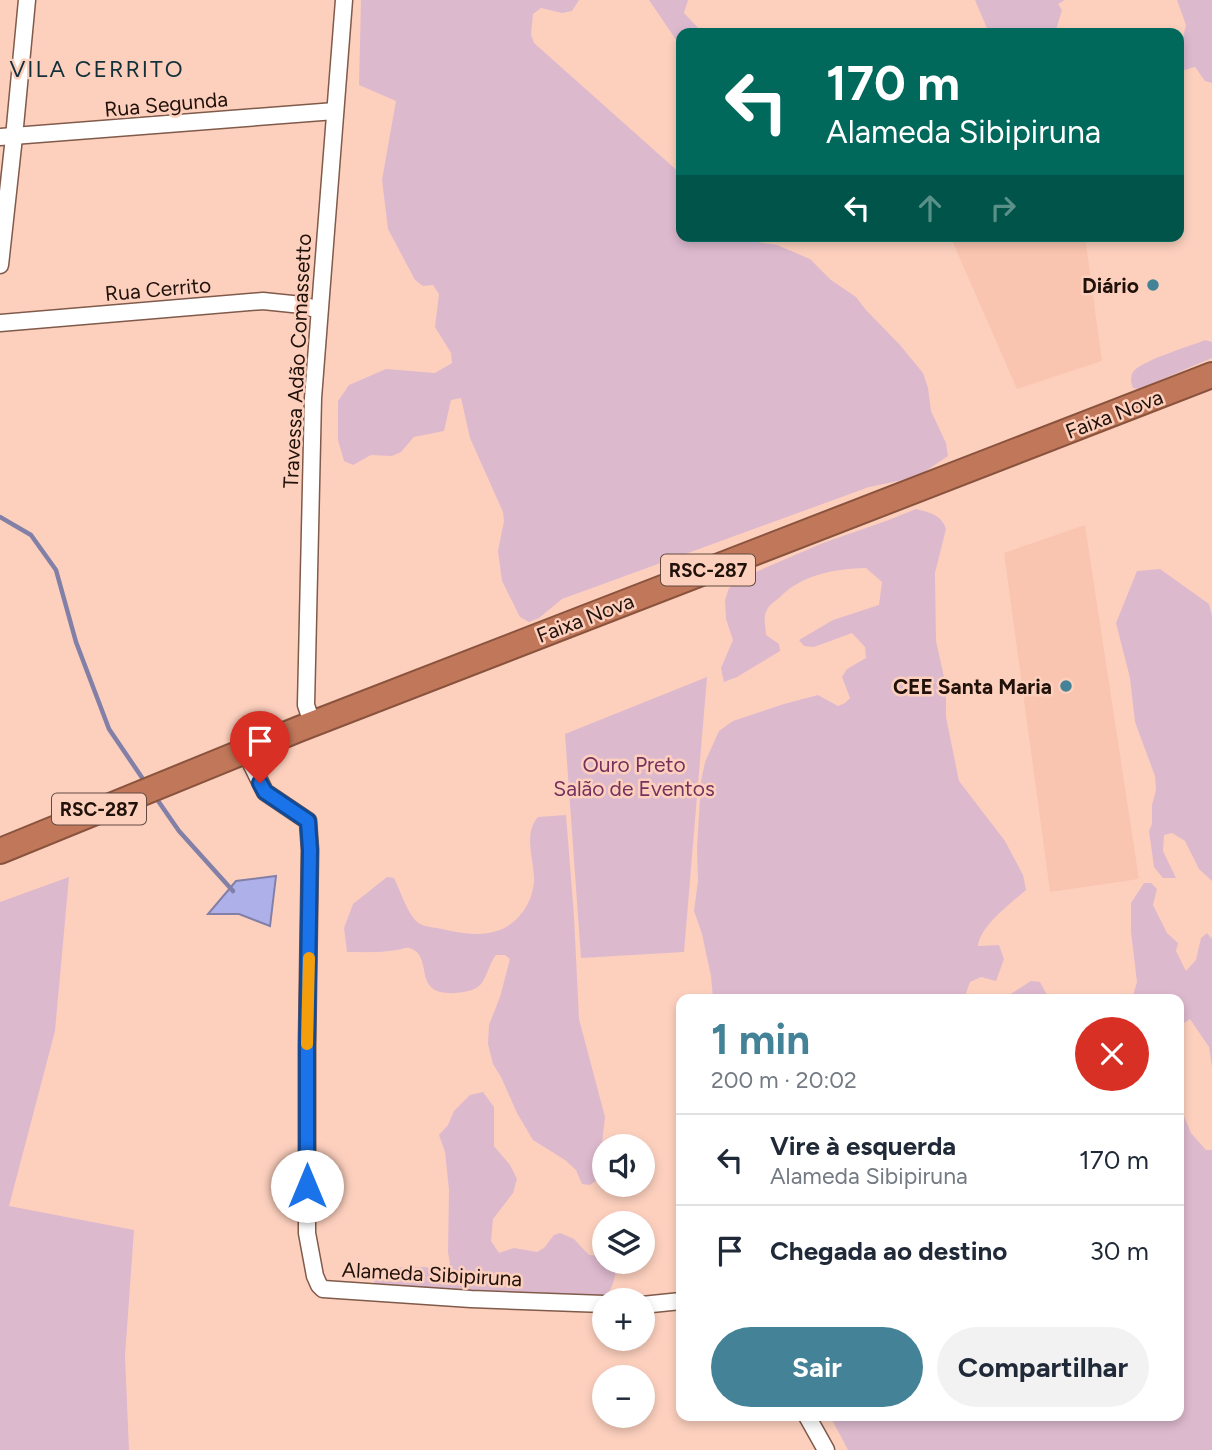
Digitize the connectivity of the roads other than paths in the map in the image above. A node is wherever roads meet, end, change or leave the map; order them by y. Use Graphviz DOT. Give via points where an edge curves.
graph roads {
  1 [pos="27,0"];
  2 [pos="344,0"];
  3 [pos="335,111"];
  4 [pos="7,137"];
  5 [pos="0,265"];
  6 [pos="320,310"];
  7 [pos="0,323"];
  8 [pos="1212,375"];
  9 [pos="312,723"];
  10 [pos="245,751"];
  11 [pos="0,851"];
  12 [pos="676,1302"];
  13 [pos="592,1304"];
  14 [pos="655,1304"];
  15 [pos="810,1421"];
  16 [pos="826,1450"];
  1 -- 4 [label="street"];
  2 -- 3 [label="street, Travessa Adão Comassetto"];
  3 -- 4 [label="street, Rua Segunda"];
  3 -- 6 [label="street, Travessa Adão Comassetto"];
  4 -- 5 [label="street"];
  6 -- 7 [label="street, Rua Cerrito" via="262,301"];
  6 -- 9 [label="street, Travessa Adão Comassetto" via="313,398 306,705"];
  8 -- 9 [label="highway, Faixa Nova / RSC-287"];
  9 -- 10 [label="highway, Faixa Nova / RSC-287"];
  10 -- 11 [label="highway, Faixa Nova / RSC-287"];
  10 -- 13 [label="street, Alameda Sibipiruna" via="265,792 308,821 307,1233 318,1285 323,1289"];
  12 -- 14 [label="street"];
  15 -- 16 [label="street"];
}
